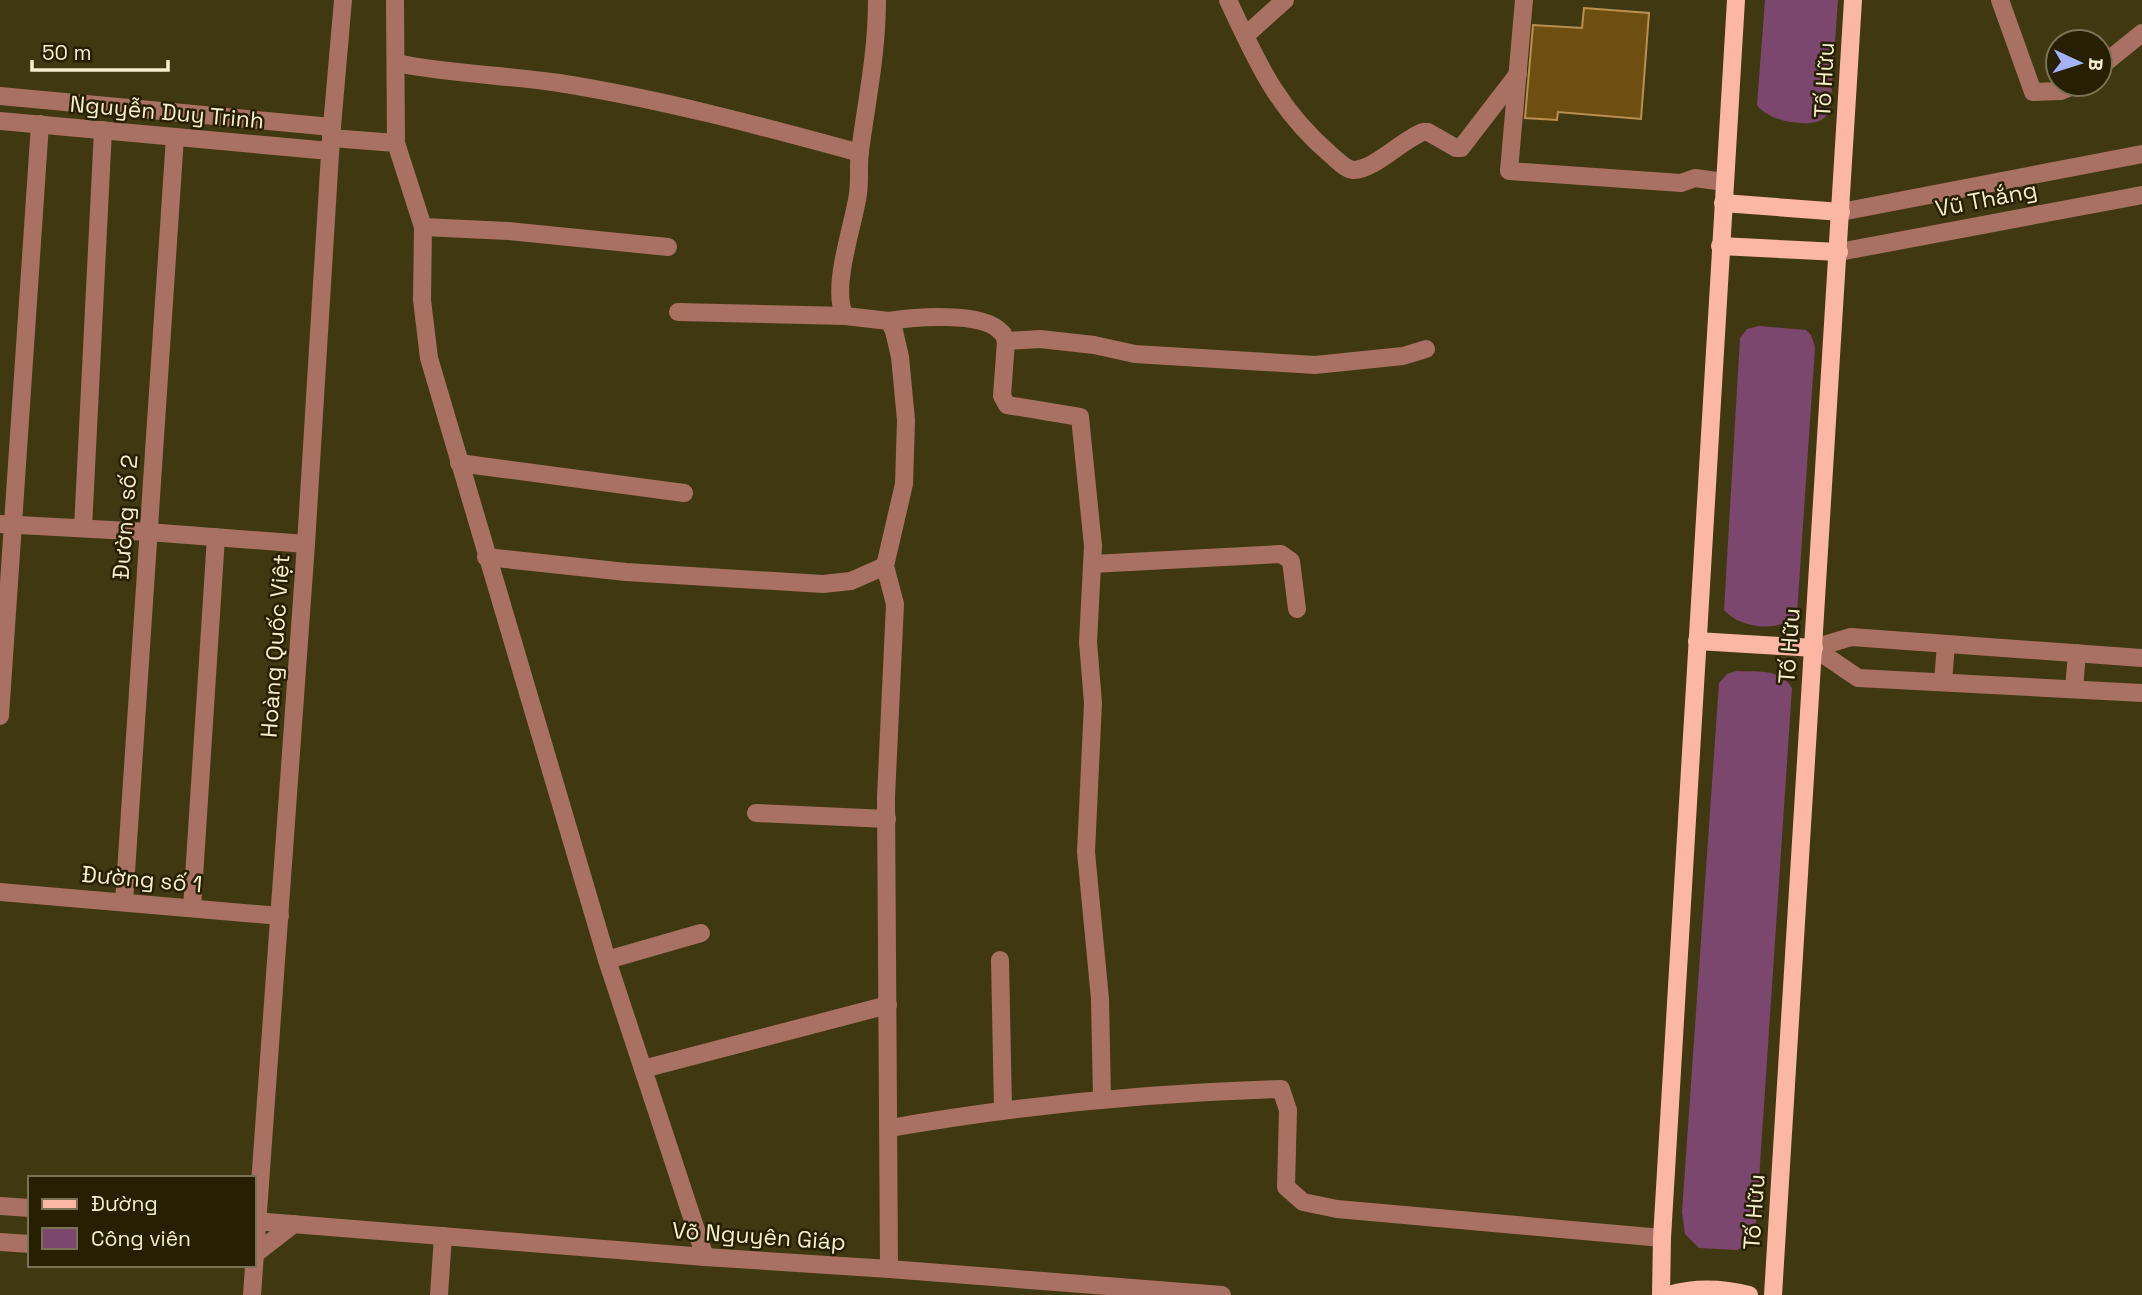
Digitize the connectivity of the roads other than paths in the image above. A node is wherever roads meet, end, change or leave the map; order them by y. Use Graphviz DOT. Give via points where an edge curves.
graph roads {
  1 [pos="343,0"];
  2 [pos="395,0"];
  3 [pos="877,0"];
  4 [pos="1228,0"];
  5 [pos="1285,0"];
  6 [pos="1524,0"];
  7 [pos="1736,0"];
  8 [pos="1853,0"];
  9 [pos="2000,0"];
  10 [pos="2142,33"];
  11 [pos="1245,36"];
  12 [pos="2114,56"];
  13 [pos="396,63"];
  14 [pos="1518,74"];
  15 [pos="2044,92"];
  16 [pos="0,96"];
  17 [pos="0,121"];
  18 [pos="40,124"];
  19 [pos="103,130"];
  20 [pos="175,137"];
  21 [pos="331,139"];
  22 [pos="396,143"];
  23 [pos="860,153"];
  24 [pos="2142,154"];
  25 [pos="1724,182"];
  26 [pos="2142,195"];
  27 [pos="1723,203"];
  28 [pos="1841,212"];
  29 [pos="423,227"];
  30 [pos="1720,246"];
  31 [pos="668,247"];
  32 [pos="1839,252"];
  33 [pos="678,312"];
  34 [pos="845,316"];
  35 [pos="889,321"];
  36 [pos="1006,341"];
  37 [pos="1426,349"];
  38 [pos="459,463"];
  39 [pos="684,493"];
  40 [pos="6,524"];
  41 [pos="83,528"];
  42 [pos="148,532"];
  43 [pos="216,537"];
  44 [pos="306,544"];
  45 [pos="486,558"];
  46 [pos="1092,564"];
  47 [pos="885,566"];
  48 [pos="1297,609"];
  49 [pos="1697,641"];
  50 [pos="1946,644"];
  51 [pos="1814,648"];
  52 [pos="2077,653"];
  53 [pos="2142,658"];
  54 [pos="1943,682"];
  55 [pos="2074,689"];
  56 [pos="2142,693"];
  57 [pos="0,716"];
  58 [pos="757,813"];
  59 [pos="887,819"];
  60 [pos="0,892"];
  61 [pos="124,902"];
  62 [pos="192,908"];
  63 [pos="280,916"];
  64 [pos="701,933"];
  65 [pos="607,960"];
  66 [pos="1000,960"];
  67 [pos="888,1005"];
  68 [pos="643,1069"];
  69 [pos="1102,1098"];
  70 [pos="1003,1110"];
  71 [pos="890,1128"];
  72 [pos="0,1206"];
  73 [pos="28,1208"];
  74 [pos="256,1221"];
  75 [pos="294,1224"];
  76 [pos="443,1236"];
  77 [pos="1662,1238"];
  78 [pos="0,1242"];
  79 [pos="28,1244"];
  80 [pos="256,1253"];
  81 [pos="705,1257"];
  82 [pos="253,1267"];
  83 [pos="890,1269"];
  84 [pos="1187,1294"];
  85 [pos="252,1295"];
  86 [pos="439,1295"];
  87 [pos="1222,1295"];
  88 [pos="1661,1295"];
  89 [pos="1669,1295"];
  90 [pos="1749,1295"];
  91 [pos="1773,1295"];
  1 -- 21 [label="street, Hoàng Quốc Việt"];
  2 -- 13 [label="street"];
  3 -- 23 [label="street" via="876,51"];
  4 -- 11 [label="street"];
  5 -- 11 [label="street"];
  6 -- 14 [label="street"];
  7 -- 25 [label="main road"];
  8 -- 28 [label="main road, Tố Hữu"];
  9 -- 15 [label="street" via="2033,92"];
  10 -- 12 [label="street"];
  11 -- 14 [label="street" via="1266,81 1293,118 1354,170 1423,132 1461,148"];
  13 -- 22 [label="street"];
  13 -- 23 [label="street" via="572,86"];
  14 -- 25 [label="street" via="1509,171 1670,183 1695,178"];
  16 -- 21 [label="street, Nguyễn Duy Trinh"];
  17 -- 18 [label="street, Nguyễn Duy Trinh"];
  18 -- 19 [label="street, Nguyễn Duy Trinh"];
  18 -- 40 [label="street"];
  19 -- 20 [label="street, Nguyễn Duy Trinh"];
  19 -- 41 [label="street"];
  20 -- 21 [label="street, Nguyễn Duy Trinh"];
  20 -- 42 [label="street, Đường số 2"];
  21 -- 22 [label="street"];
  21 -- 44 [label="street, Hoàng Quốc Việt"];
  22 -- 29 [label="street"];
  23 -- 34 [label="street" via="858,194 841,283"];
  24 -- 28 [label="street, Vũ Thắng"];
  25 -- 27 [label="main road"];
  26 -- 32 [label="street, Vũ Thắng"];
  27 -- 28 [label="main road"];
  27 -- 30 [label="main road"];
  28 -- 32 [label="main road, Tố Hữu"];
  29 -- 31 [label="street"];
  29 -- 38 [label="street" via="427,345"];
  30 -- 32 [label="main road"];
  30 -- 49 [label="main road"];
  32 -- 51 [label="main road, Tố Hữu"];
  33 -- 34 [label="street"];
  34 -- 35 [label="street"];
  35 -- 36 [label="street" via="930,316 976,321 993,326"];
  35 -- 47 [label="street" via="900,357 906,420 904,484"];
  36 -- 37 [label="street" via="1040,339 1135,354 1315,365 1403,356"];
  36 -- 46 [label="street" via="1002,396 1007,405 1080,417"];
  38 -- 39 [label="street"];
  38 -- 45 [label="street"];
  40 -- 41 [label="street"];
  40 -- 57 [label="street"];
  41 -- 42 [label="street"];
  42 -- 43 [label="street"];
  42 -- 61 [label="street, Đường số 2"];
  43 -- 44 [label="street"];
  43 -- 62 [label="street"];
  44 -- 63 [label="street, Hoàng Quốc Việt"];
  45 -- 47 [label="street" via="823,584 851,581"];
  45 -- 65 [label="street"];
  46 -- 48 [label="street" via="1281,554 1291,561"];
  46 -- 69 [label="street" via="1088,642 1093,704 1086,852 1101,999"];
  47 -- 59 [label="street" via="895,604"];
  49 -- 51 [label="main road"];
  49 -- 77 [label="main road"];
  50 -- 51 [label="street" via="1850,637"];
  50 -- 52 [label="street"];
  50 -- 54 [label="street"];
  51 -- 54 [label="street" via="1858,678"];
  51 -- 91 [label="main road, Tố Hữu"];
  52 -- 53 [label="street"];
  52 -- 55 [label="street"];
  54 -- 55 [label="street"];
  55 -- 56 [label="street"];
  58 -- 59 [label="street"];
  59 -- 67 [label="street"];
  60 -- 61 [label="street, Đường số 1"];
  61 -- 62 [label="street, Đường số 1"];
  62 -- 63 [label="street, Đường số 1"];
  63 -- 74 [label="street, Hoàng Quốc Việt"];
  64 -- 65 [label="street"];
  65 -- 68 [label="street"];
  66 -- 70 [label="street"];
  67 -- 68 [label="street"];
  67 -- 71 [label="street"];
  68 -- 81 [label="street"];
  69 -- 70 [label="street"];
  69 -- 77 [label="street" via="1281,1090 1288,1110 1286,1187 1303,1202 1337,1209"];
  70 -- 71 [label="street"];
  71 -- 83 [label="street"];
  72 -- 73 [label="street"];
  74 -- 75 [label="street, Võ Nguyên Giáp"];
  75 -- 76 [label="street, Võ Nguyên Giáp"];
  75 -- 80 [label="street"];
  76 -- 81 [label="street, Võ Nguyên Giáp"];
  76 -- 86 [label="street"];
  77 -- 88 [label="main road"];
  78 -- 79 [label="street"];
  81 -- 83 [label="street, Võ Nguyên Giáp"];
  82 -- 85 [label="street, Hoàng Quốc Việt"];
  83 -- 84 [label="street, Võ Nguyên Giáp"];
  84 -- 87 [label="street, Võ Nguyên Giáp"];
  89 -- 90 [label="main road" via="1706,1289"];
}
